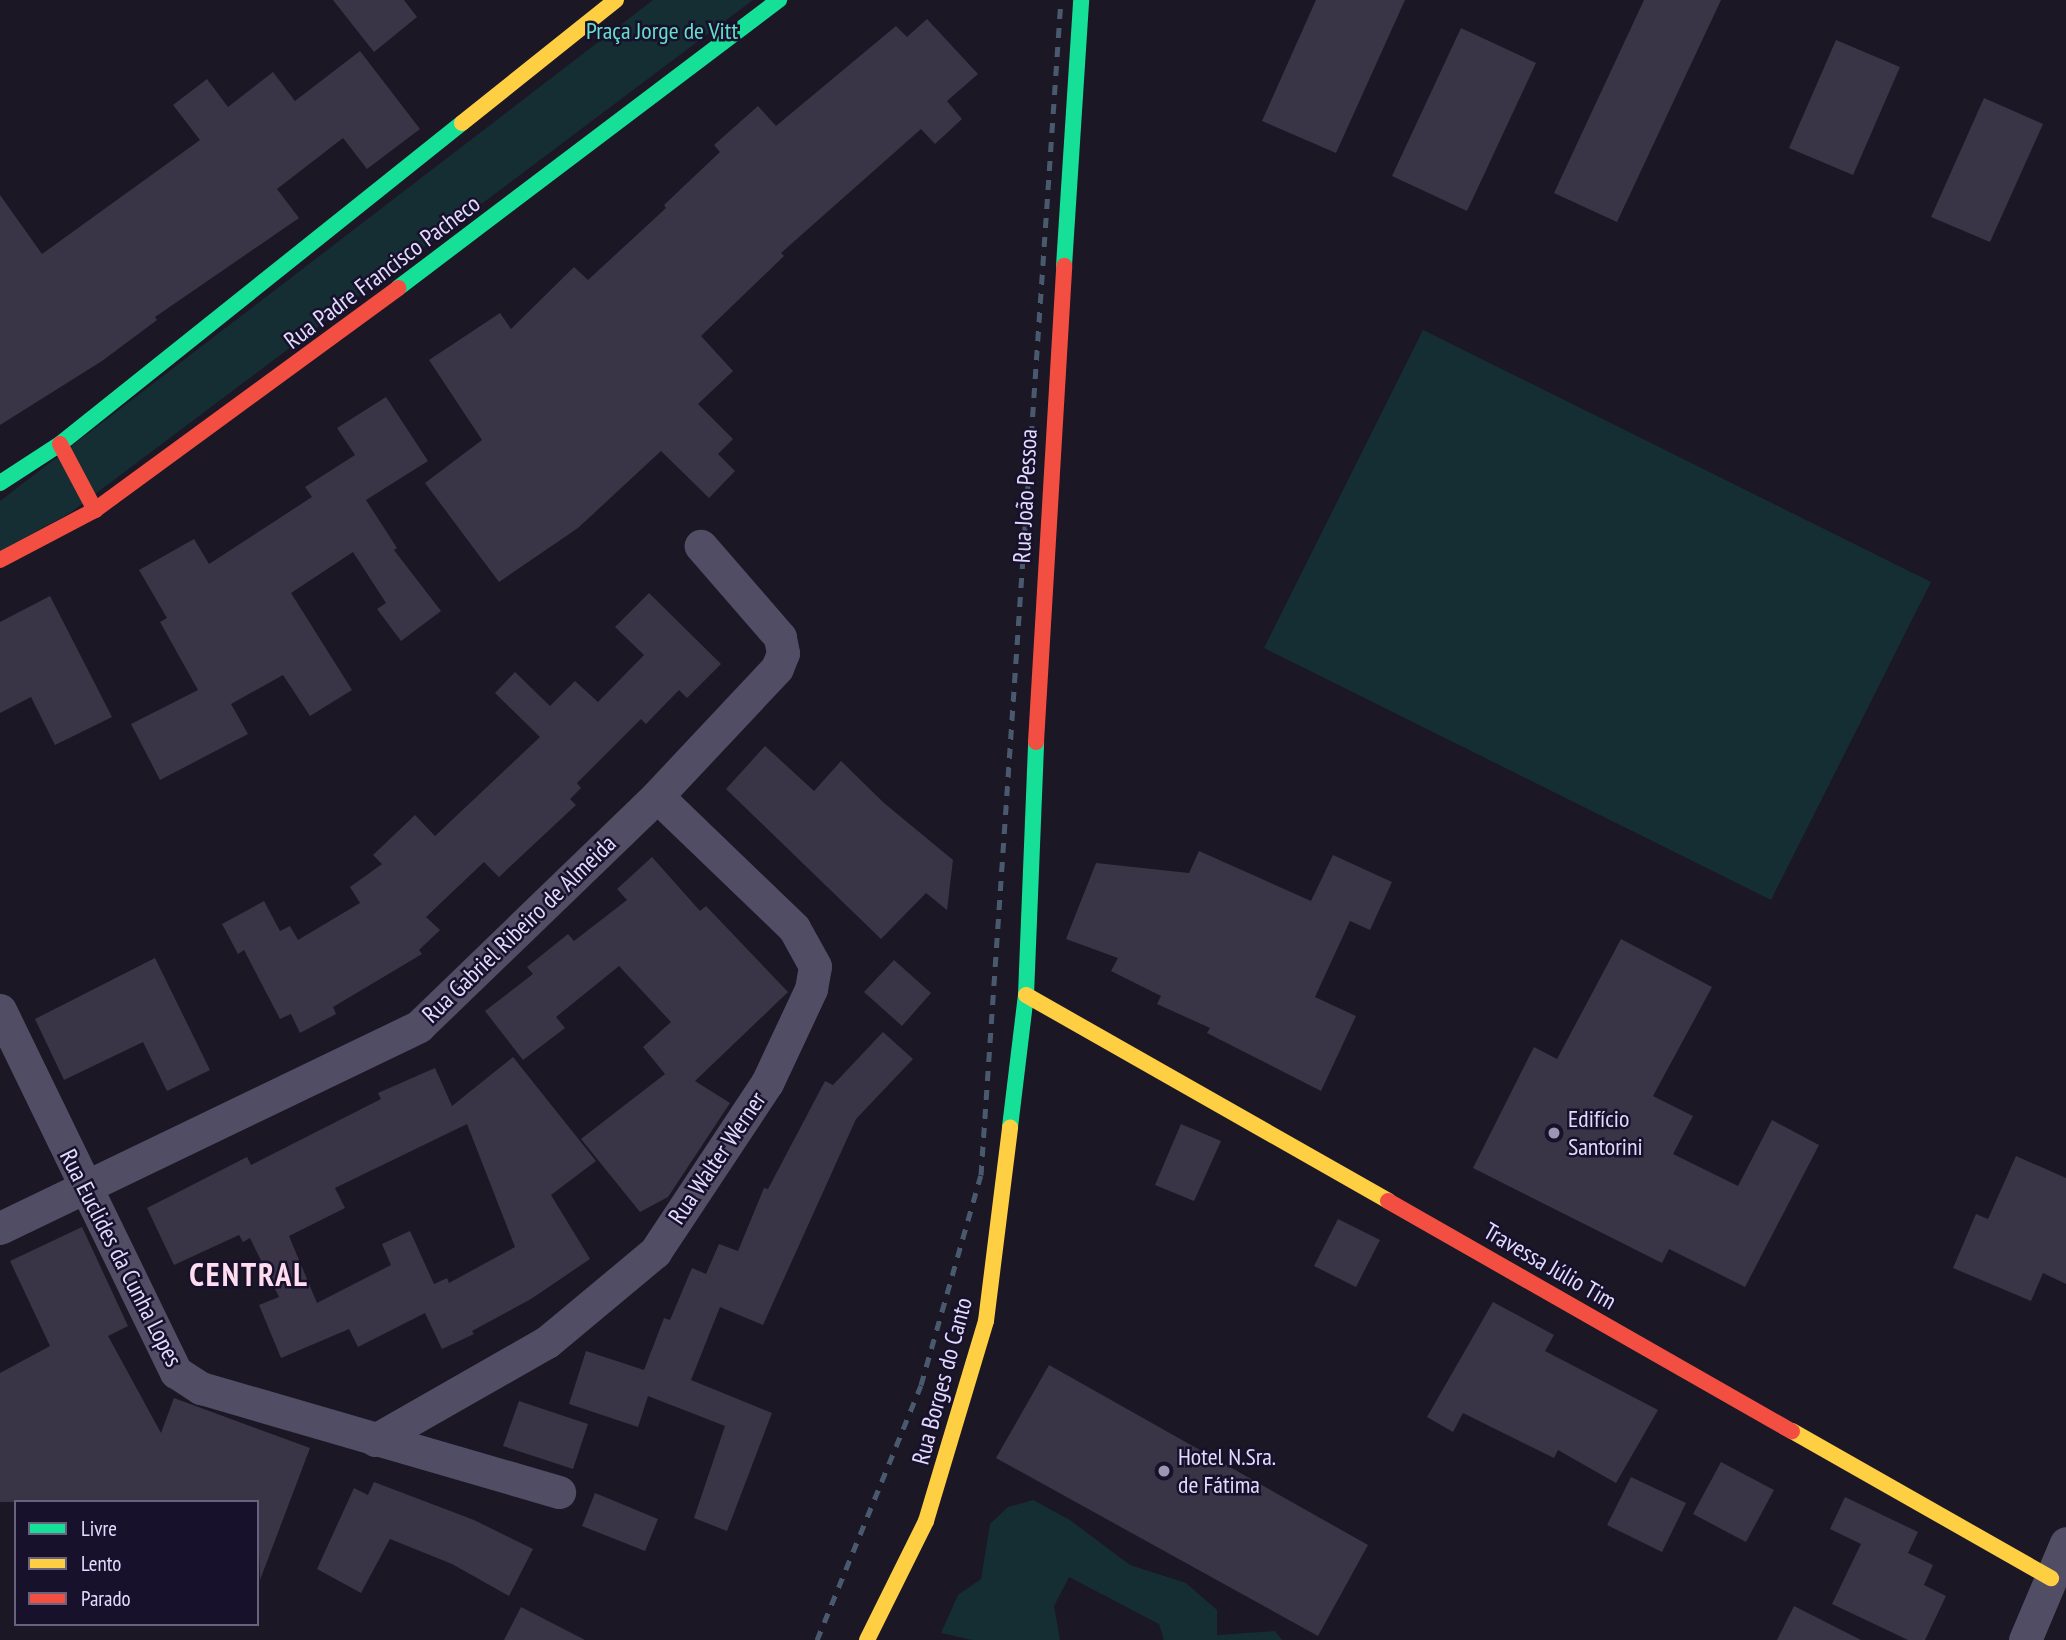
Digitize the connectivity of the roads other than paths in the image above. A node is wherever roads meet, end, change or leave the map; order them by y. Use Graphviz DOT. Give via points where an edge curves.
graph roads {
  1 [pos="615,0"];
  2 [pos="779,0"];
  3 [pos="1081,0"];
  4 [pos="60,444"];
  5 [pos="0,483"];
  6 [pos="95,510"];
  7 [pos="701,546"];
  8 [pos="0,560"];
  9 [pos="657,796"];
  10 [pos="1026,995"];
  11 [pos="0,1010"];
  12 [pos="84,1190"];
  13 [pos="0,1228"];
  14 [pos="375,1440"];
  15 [pos="559,1492"];
  16 [pos="2066,1543"];
  17 [pos="2051,1578"];
  18 [pos="867,1640"];
  19 [pos="2025,1640"];
  1 -- 4 [label="main road"];
  2 -- 6 [label="main road, Rua Padre Francisco Pacheco" via="347,327"];
  3 -- 10 [label="main road, Rua João Pessoa" via="1042,585"];
  4 -- 5 [label="main road"];
  4 -- 6 [label="main road"];
  6 -- 8 [label="main road, Rua Padre Francisco Pacheco"];
  7 -- 9 [label="street, Rua Gabriel Ribeiro de Almeida" via="780,637 783,653 777,668"];
  9 -- 12 [label="street, Rua Gabriel Ribeiro de Almeida" via="419,1026"];
  9 -- 14 [label="street, Rua Walter Werner" via="794,928 814,966 811,989 767,1083 655,1252 547,1342"];
  10 -- 17 [label="main road, Travessa Júlio Tim"];
  10 -- 18 [label="main road, Rua Borges do Canto" via="986,1321 926,1521"];
  11 -- 12 [label="street, Rua Euclides da Cunha Lopes"];
  12 -- 13 [label="street, Rua Gabriel Ribeiro de Almeida"];
  12 -- 14 [label="street, Rua Euclides da Cunha Lopes" via="177,1372 201,1388"];
  14 -- 15 [label="street, Rua Euclides da Cunha Lopes"];
  16 -- 17 [label="street"];
  17 -- 19 [label="street"];
}
